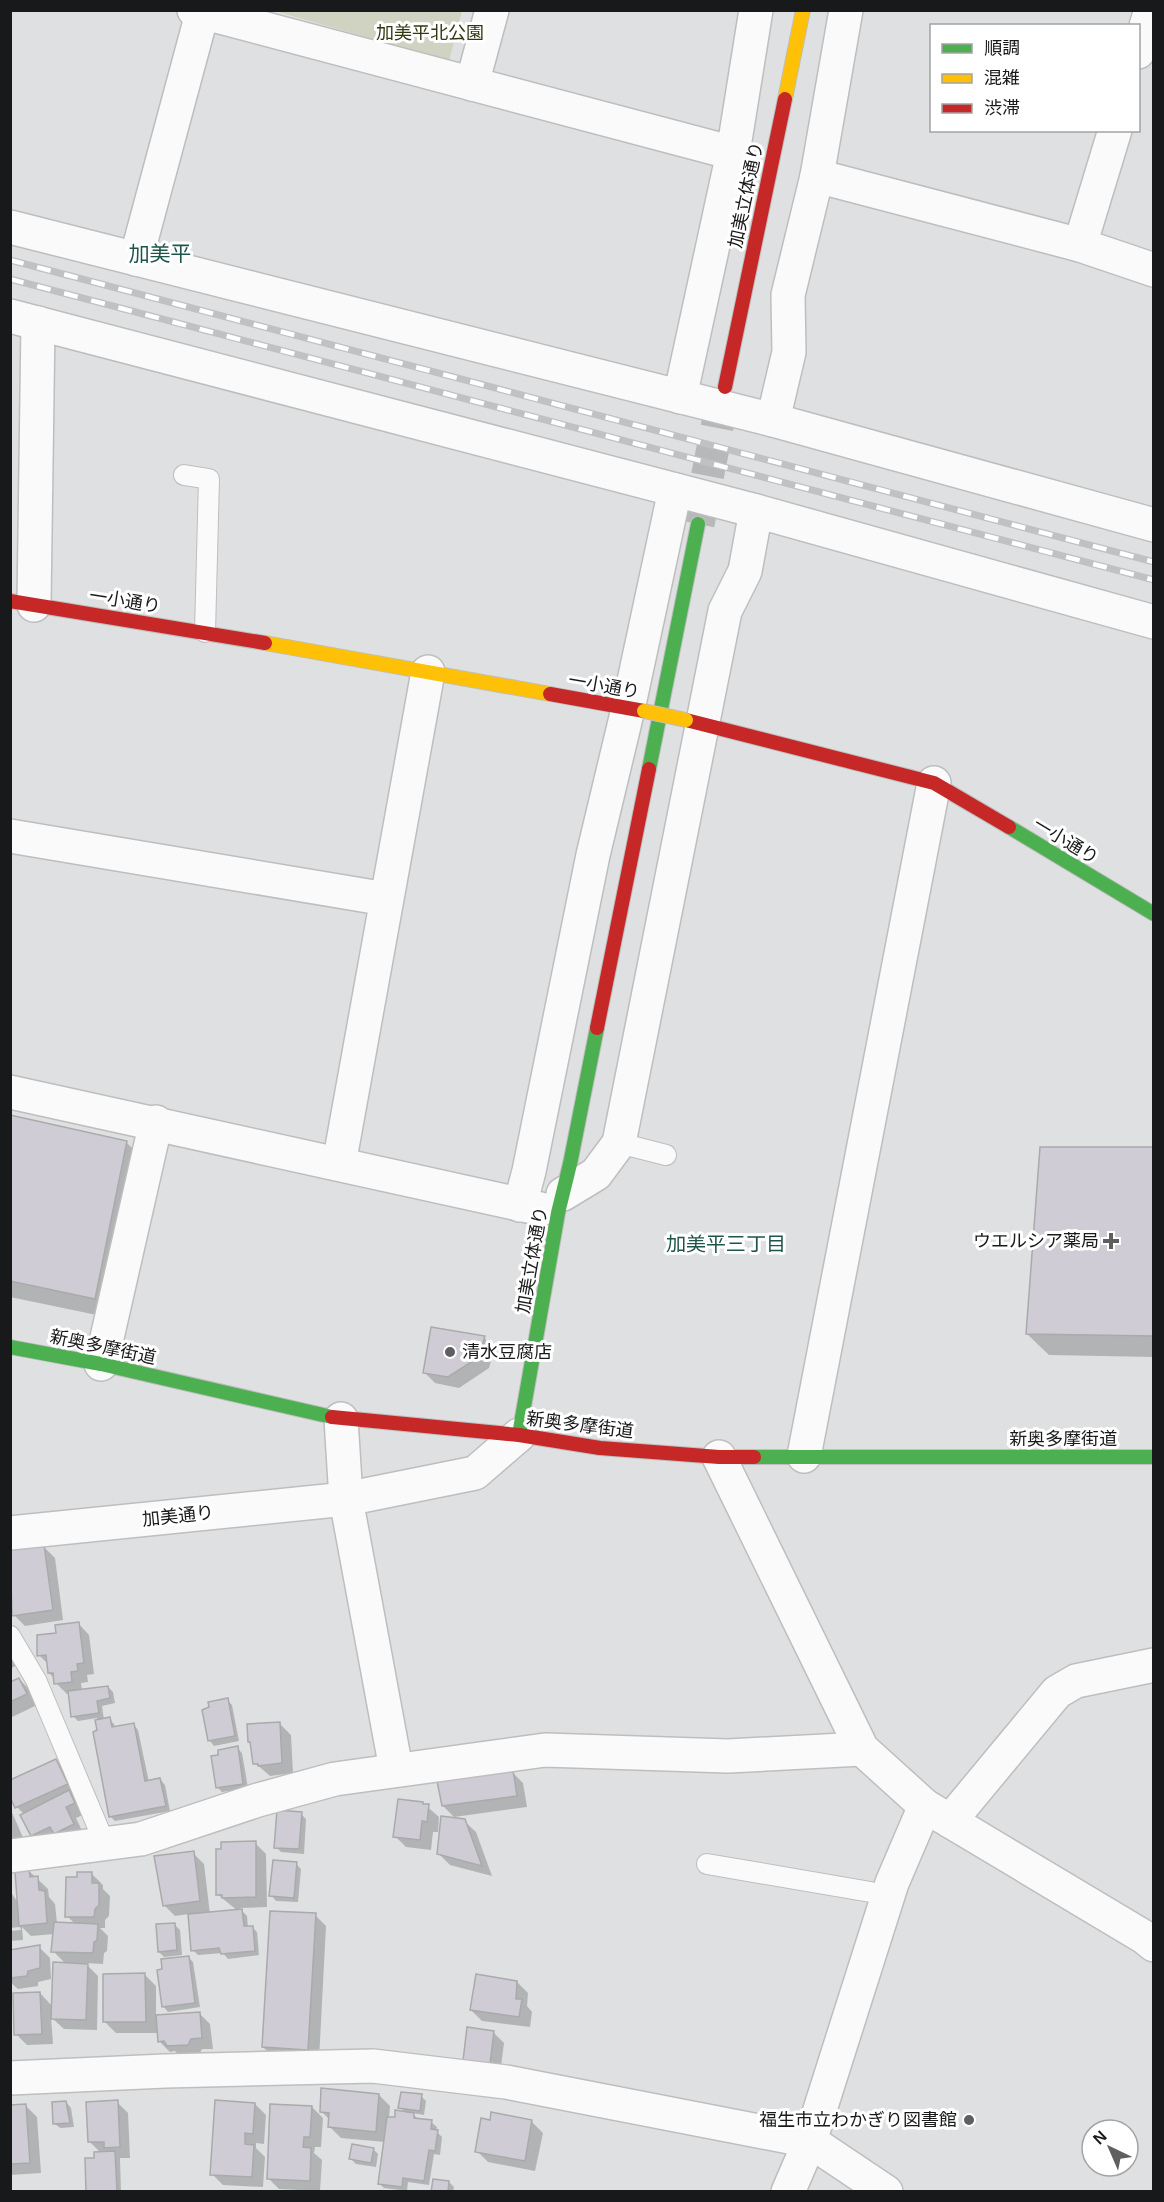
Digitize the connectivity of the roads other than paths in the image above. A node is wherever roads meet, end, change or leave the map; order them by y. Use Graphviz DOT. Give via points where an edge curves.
graph roads {
  1 [pos="492,10"];
  2 [pos="756,10"];
  3 [pos="803,10"];
  4 [pos="846,10"];
  5 [pos="1151,10"];
  6 [pos="200,11"];
  7 [pos="1140,46"];
  8 [pos="472,84"];
  9 [pos="1114,132"];
  10 [pos="733,153"];
  11 [pos="817,176"];
  12 [pos="10,227"];
  13 [pos="1080,245"];
  14 [pos="136,260"];
  15 [pos="1154,270"];
  16 [pos="24,320"];
  17 [pos="725,387"];
  18 [pos="680,397"];
  19 [pos="773,420"];
  20 [pos="184,475"];
  21 [pos="675,490"];
  22 [pos="756,511"];
  23 [pos="698,524"];
  24 [pos="1153,524"];
  25 [pos="22,603"];
  26 [pos="1154,622"];
  27 [pos="205,632"];
  28 [pos="428,672"];
  29 [pos="636,710"];
  30 [pos="695,722"];
  31 [pos="934,783"];
  32 [pos="10,836"];
  33 [pos="386,899"];
  34 [pos="1154,914"];
  35 [pos="10,1092"];
  36 [pos="156,1122"];
  37 [pos="619,1143"];
  38 [pos="666,1155"];
  39 [pos="339,1164"];
  40 [pos="563,1190"];
  41 [pos="520,1205"];
  42 [pos="10,1347"];
  43 [pos="101,1364"];
  44 [pos="341,1419"];
  45 [pos="519,1435"];
  46 [pos="804,1456"];
  47 [pos="719,1457"];
  48 [pos="1154,1457"];
  49 [pos="346,1499"];
  50 [pos="10,1533"];
  51 [pos="10,1636"];
  52 [pos="1154,1665"];
  53 [pos="862,1749"];
  54 [pos="396,1769"];
  55 [pos="938,1814"];
  56 [pos="105,1844"];
  57 [pos="10,1856"];
  58 [pos="706,1864"];
  59 [pos="888,1895"];
  60 [pos="1154,1946"];
  61 [pos="10,2078"];
  62 [pos="810,2140"];
  63 [pos="788,2192"];
  64 [pos="886,2192"];
  1 -- 8 [label="street"];
  2 -- 10 [label="street"];
  3 -- 17 [label="street, 加美立体通り"];
  4 -- 11 [label="street"];
  5 -- 7 [label="street"];
  6 -- 8 [label="street"];
  6 -- 14 [label="street"];
  8 -- 10 [label="street"];
  9 -- 13 [label="street"];
  10 -- 18 [label="street"];
  11 -- 13 [label="street"];
  11 -- 19 [label="street" via="788,295 789,352"];
  12 -- 14 [label="street"];
  13 -- 15 [label="street"];
  14 -- 18 [label="street"];
  16 -- 21 [label="street"];
  16 -- 25 [label="street"];
  18 -- 19 [label="street"];
  19 -- 24 [label="street"];
  20 -- 27 [label="lane" via="209,479"];
  21 -- 22 [label="street"];
  21 -- 29 [label="street"];
  22 -- 26 [label="street"];
  22 -- 30 [label="street" via="745,571 725,611"];
  23 -- 40 [label="street, 加美立体通り"];
  25 -- 27 [label="street, 一小通り"];
  27 -- 28 [label="street, 一小通り"];
  28 -- 29 [label="street, 一小通り"];
  28 -- 33 [label="street"];
  29 -- 30 [label="street, 一小通り, bridge"];
  29 -- 41 [label="street" via="593,855"];
  30 -- 31 [label="street, 一小通り"];
  30 -- 37 [label="street"];
  31 -- 34 [label="street, 一小通り"];
  31 -- 46 [label="street"];
  32 -- 33 [label="street"];
  33 -- 39 [label="street"];
  35 -- 36 [label="street"];
  36 -- 39 [label="street"];
  36 -- 43 [label="street"];
  37 -- 38 [label="lane"];
  37 -- 40 [label="street" via="596,1174"];
  39 -- 41 [label="street"];
  40 -- 41 [label="street"];
  40 -- 45 [label="street, 加美立体通り"];
  42 -- 43 [label="street, 新奥多摩街道"];
  43 -- 44 [label="street, 新奥多摩街道"];
  44 -- 45 [label="street, 新奥多摩街道"];
  44 -- 49 [label="street"];
  45 -- 47 [label="street, 新奥多摩街道" via="600,1448"];
  45 -- 49 [label="street, 加美通り" via="475,1473"];
  46 -- 47 [label="street, 新奥多摩街道"];
  46 -- 48 [label="street, 新奥多摩街道"];
  47 -- 53 [label="street"];
  49 -- 50 [label="street, 加美通り"];
  49 -- 54 [label="street"];
  51 -- 56 [label="lane" via="36,1680"];
  52 -- 55 [label="street" via="1076,1681 1057,1692"];
  53 -- 54 [label="street" via="728,1756 545,1750"];
  53 -- 55 [label="street"];
  54 -- 56 [label="street" via="335,1779 141,1839"];
  55 -- 59 [label="street"];
  55 -- 60 [label="street"];
  56 -- 57 [label="street"];
  58 -- 59 [label="lane"];
  59 -- 62 [label="street"];
  61 -- 62 [label="street" via="373,2066 506,2082"];
  62 -- 63 [label="street"];
  62 -- 64 [label="street"];
}
